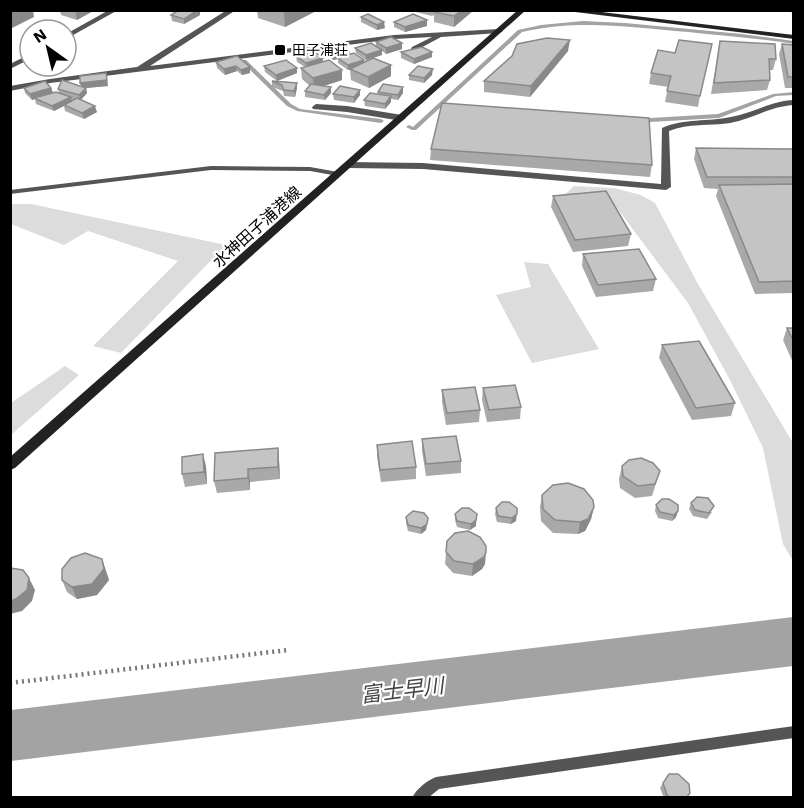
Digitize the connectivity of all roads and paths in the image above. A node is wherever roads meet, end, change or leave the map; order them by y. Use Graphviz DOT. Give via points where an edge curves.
graph roads {
  1 [pos="115,10"];
  2 [pos="233,10"];
  3 [pos="523,10"];
  4 [pos="562,10"];
  5 [pos="78,30"];
  6 [pos="499,31"];
  7 [pos="445,34"];
  8 [pos="794,37"];
  9 [pos="415,48"];
  10 [pos="137,70"];
  11 [pos="10,89"];
  12 [pos="794,102"];
  13 [pos="316,107"];
  14 [pos="402,118"];
  15 [pos="348,165"];
  16 [pos="338,174"];
  17 [pos="10,192"];
  18 [pos="10,465"];
  19 [pos="288,650"];
  20 [pos="10,683"];
  21 [pos="794,732"];
  22 [pos="418,798"];
  1 -- 5 [label="street"];
  2 -- 10 [label="street"];
  3 -- 6 [label="main road, 水神田子浦港線"];
  4 -- 8 [label="main road"];
  6 -- 7 [label="street"];
  6 -- 14 [label="main road, 水神田子浦港線"];
  7 -- 9 [label="street"];
  7 -- 10 [label="street"];
  10 -- 11 [label="street"];
  12 -- 15 [label="street" via="780,102 731,120 678,123 665,130 666,188 423,166"];
  13 -- 14 [label="street"];
  14 -- 15 [label="main road, 水神田子浦港線"];
  15 -- 16 [label="main road, 水神田子浦港線"];
  16 -- 17 [label="lane" via="310,169 211,168"];
  16 -- 18 [label="main road, 水神田子浦港線"];
  19 -- 20 [label="path"];
  21 -- 22 [label="lane" via="436,783"];
}
